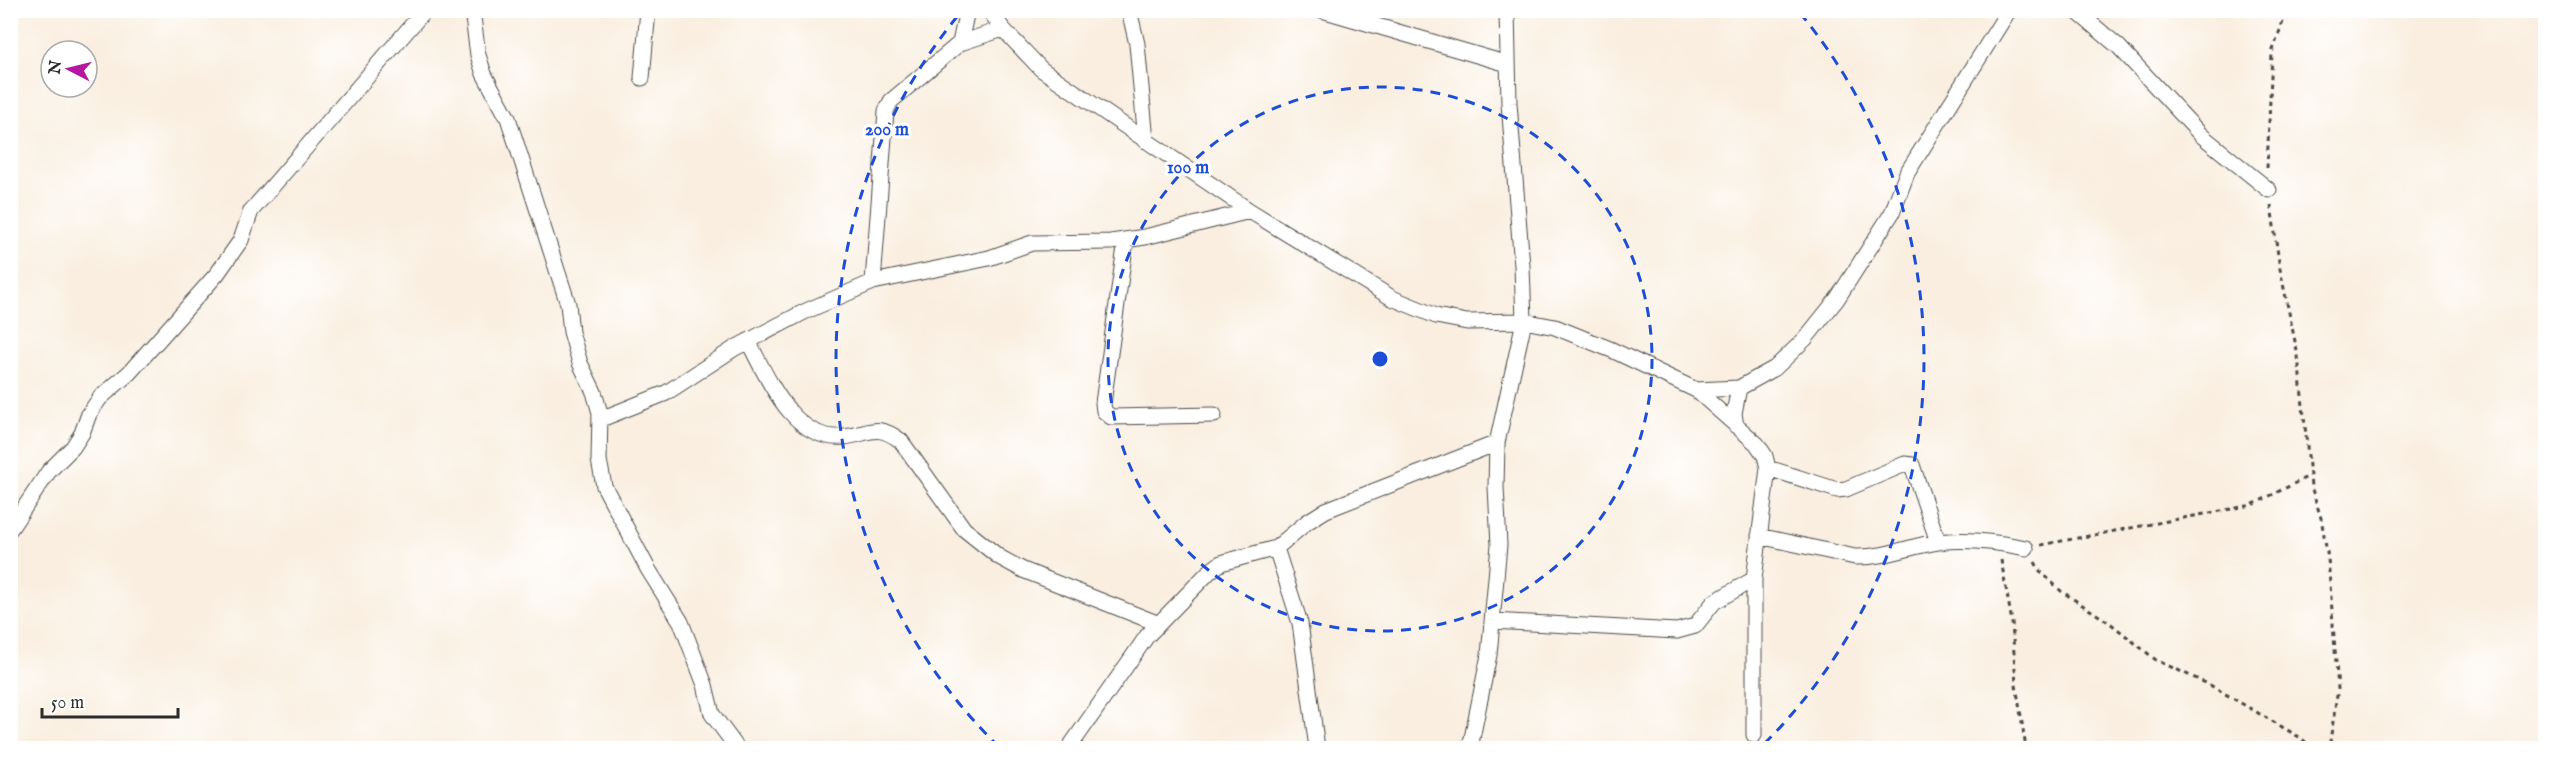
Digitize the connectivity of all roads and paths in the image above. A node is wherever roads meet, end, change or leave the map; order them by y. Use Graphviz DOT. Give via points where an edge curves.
graph roads {
  1 [pos="425,10"];
  2 [pos="472,10"];
  3 [pos="648,10"];
  4 [pos="967,10"];
  5 [pos="989,10"];
  6 [pos="1129,10"];
  7 [pos="1322,10"];
  8 [pos="1507,10"];
  9 [pos="2009,10"];
  10 [pos="2075,10"];
  11 [pos="2287,10"];
  12 [pos="1003,29"];
  13 [pos="960,43"];
  14 [pos="1508,64"];
  15 [pos="642,78"];
  16 [pos="1146,141"];
  17 [pos="2269,190"];
  18 [pos="1250,211"];
  19 [pos="1126,240"];
  20 [pos="873,282"];
  21 [pos="1524,321"];
  22 [pos="748,341"];
  23 [pos="1739,388"];
  24 [pos="1696,390"];
  25 [pos="1214,415"];
  26 [pos="601,419"];
  27 [pos="1736,426"];
  28 [pos="1497,443"];
  29 [pos="1768,468"];
  30 [pos="2309,476"];
  31 [pos="10,529"];
  32 [pos="1760,536"];
  33 [pos="1938,542"];
  34 [pos="1997,543"];
  35 [pos="1276,548"];
  36 [pos="2026,548"];
  37 [pos="1755,579"];
  38 [pos="1492,621"];
  39 [pos="1159,624"];
  40 [pos="1754,735"];
  41 [pos="737,748"];
  42 [pos="1070,748"];
  43 [pos="1317,748"];
  44 [pos="1470,748"];
  45 [pos="2026,748"];
  46 [pos="2312,748"];
  47 [pos="2329,748"];
  1 -- 31 [label="street" via="251,211 241,240 217,274 129,373 100,398 73,447 50,471"];
  2 -- 26 [label="street" via="478,55 508,117 568,304 580,363"];
  3 -- 15 [label="street"];
  4 -- 13 [label="street"];
  5 -- 12 [label="street"];
  6 -- 16 [label="street" via="1137,44"];
  7 -- 14 [label="street"];
  8 -- 14 [label="street"];
  9 -- 23 [label="street" via="1907,172 1892,213 1837,298 1791,354"];
  10 -- 17 [label="street" via="2120,47 2201,135"];
  11 -- 17 [label="path" via="2272,53 2266,159"];
  12 -- 13 [label="street"];
  12 -- 16 [label="street" via="1041,69"];
  13 -- 20 [label="street" via="891,100 886,111"];
  14 -- 21 [label="street"];
  16 -- 18 [label="street"];
  17 -- 30 [label="path" via="2298,356"];
  18 -- 19 [label="street"];
  18 -- 21 [label="street" via="1392,298 1425,312 1467,322"];
  19 -- 20 [label="street" via="1032,243 989,258"];
  19 -- 25 [label="street" via="1104,411 1111,417"];
  20 -- 22 [label="street"];
  21 -- 24 [label="street" via="1556,327 1602,345"];
  21 -- 28 [label="street"];
  22 -- 26 [label="street" via="666,393"];
  22 -- 39 [label="street" via="779,399 817,433 845,437 877,429 891,433 901,441 964,529 999,557"];
  23 -- 24 [label="street"];
  23 -- 27 [label="street" via="1734,413"];
  24 -- 27 [label="street"];
  26 -- 41 [label="street" via="599,460 604,486 648,570 681,622 712,714"];
  27 -- 29 [label="street" via="1757,444"];
  28 -- 35 [label="street" via="1326,510"];
  28 -- 38 [label="street" via="1499,545"];
  29 -- 32 [label="street"];
  29 -- 33 [label="street" via="1837,490 1905,464 1912,465"];
  30 -- 36 [label="path" via="2252,504"];
  30 -- 47 [label="path" via="2328,558 2338,689"];
  32 -- 33 [label="street" via="1869,558"];
  32 -- 37 [label="street"];
  33 -- 34 [label="street"];
  34 -- 36 [label="street"];
  34 -- 45 [label="path" via="2012,622"];
  35 -- 39 [label="street" via="1221,563"];
  35 -- 43 [label="street" via="1300,623"];
  36 -- 46 [label="path" via="2040,571 2061,591 2156,660 2210,685"];
  37 -- 38 [label="street" via="1714,602 1695,626 1677,631"];
  37 -- 40 [label="street"];
  38 -- 44 [label="street"];
  39 -- 42 [label="street"];
}
